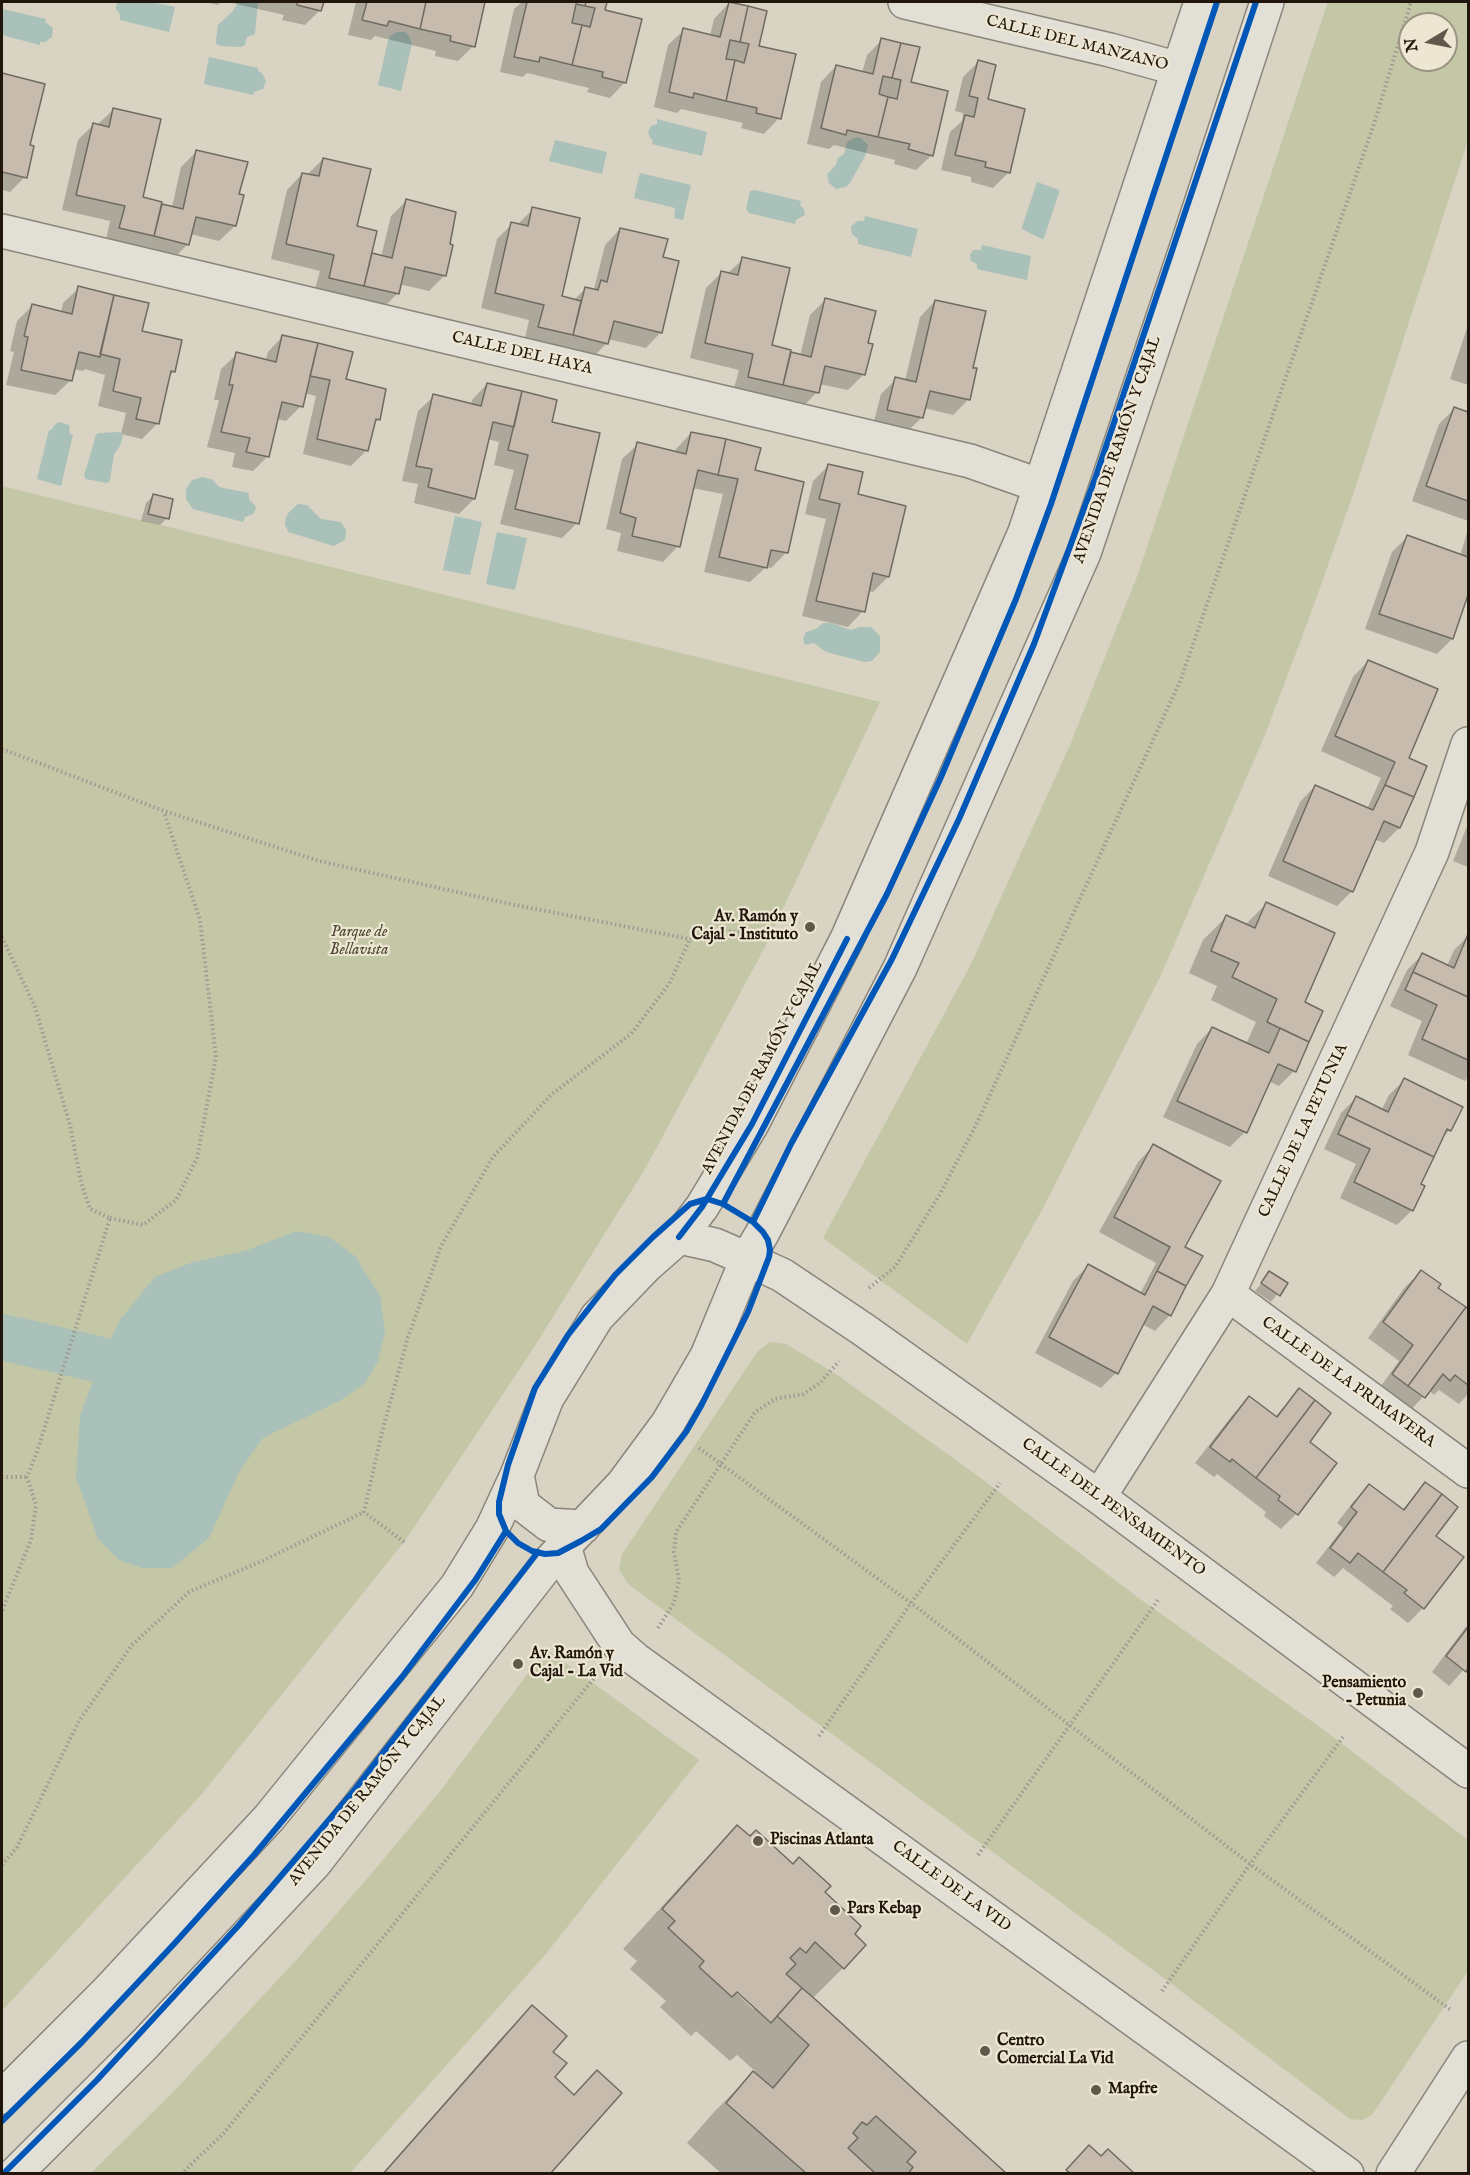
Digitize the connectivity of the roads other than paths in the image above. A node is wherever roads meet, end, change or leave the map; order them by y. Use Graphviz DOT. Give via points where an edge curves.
graph roads {
  1 [pos="905,2"];
  2 [pos="1201,2"];
  3 [pos="1267,2"];
  4 [pos="1179,69"];
  5 [pos="2,231"];
  6 [pos="1041,486"];
  7 [pos="1468,744"];
  8 [pos="679,1237"];
  9 [pos="747,1259"];
  10 [pos="1228,1294"];
  11 [pos="1468,1471"];
  12 [pos="518,1475"];
  13 [pos="1099,1497"];
  14 [pos="573,1537"];
  15 [pos="1468,1771"];
  16 [pos="1468,2058"];
  17 [pos="2,2097"];
  18 [pos="15,2174"];
  19 [pos="1347,2174"];
  20 [pos="1393,2174"];
  1 -- 4 [label="street, CALLE DEL MANZANO"];
  2 -- 4 [label="street, AVENIDA DE RAMÓN Y CAJAL"];
  3 -- 9 [label="street, AVENIDA DE RAMÓN Y CAJAL" via="1084,553 900,968"];
  4 -- 6 [label="street, AVENIDA DE RAMÓN Y CAJAL"];
  5 -- 6 [label="street, CALLE DEL HAYA" via="970,461"];
  6 -- 8 [label="street, AVENIDA DE RAMÓN Y CAJAL" via="1025,532 847,939 752,1124 702,1207"];
  7 -- 10 [label="street, CALLE DE LA PETUNIA" via="1432,852"];
  8 -- 9 [label="street, CALLE DEL PENSAMIENTO" via="715,1245"];
  8 -- 12 [label="street, AVENIDA DE RAMÓN Y CAJAL" via="597,1317 548,1398"];
  9 -- 13 [label="street, CALLE DEL PENSAMIENTO" via="782,1275 864,1330"];
  9 -- 14 [label="street, AVENIDA DE RAMÓN Y CAJAL" via="707,1356 668,1423 623,1484"];
  10 -- 11 [label="street, CALLE DE LA PRIMAVERA"];
  10 -- 13 [label="street, CALLE DE LA PETUNIA"];
  12 -- 14 [label="street" via="523,1504 549,1525"];
  12 -- 17 [label="street" via="492,1529 457,1586 268,1818 106,1993"];
  13 -- 15 [label="street, CALLE DEL PENSAMIENTO"];
  14 -- 18 [label="street, AVENIDA DE RAMÓN Y CAJAL" via="314,1864 146,2043"];
  14 -- 19 [label="street, CALLE DE LA VID" via="572,1573 619,1645 635,1659"];
  16 -- 20 [label="street"];
}
